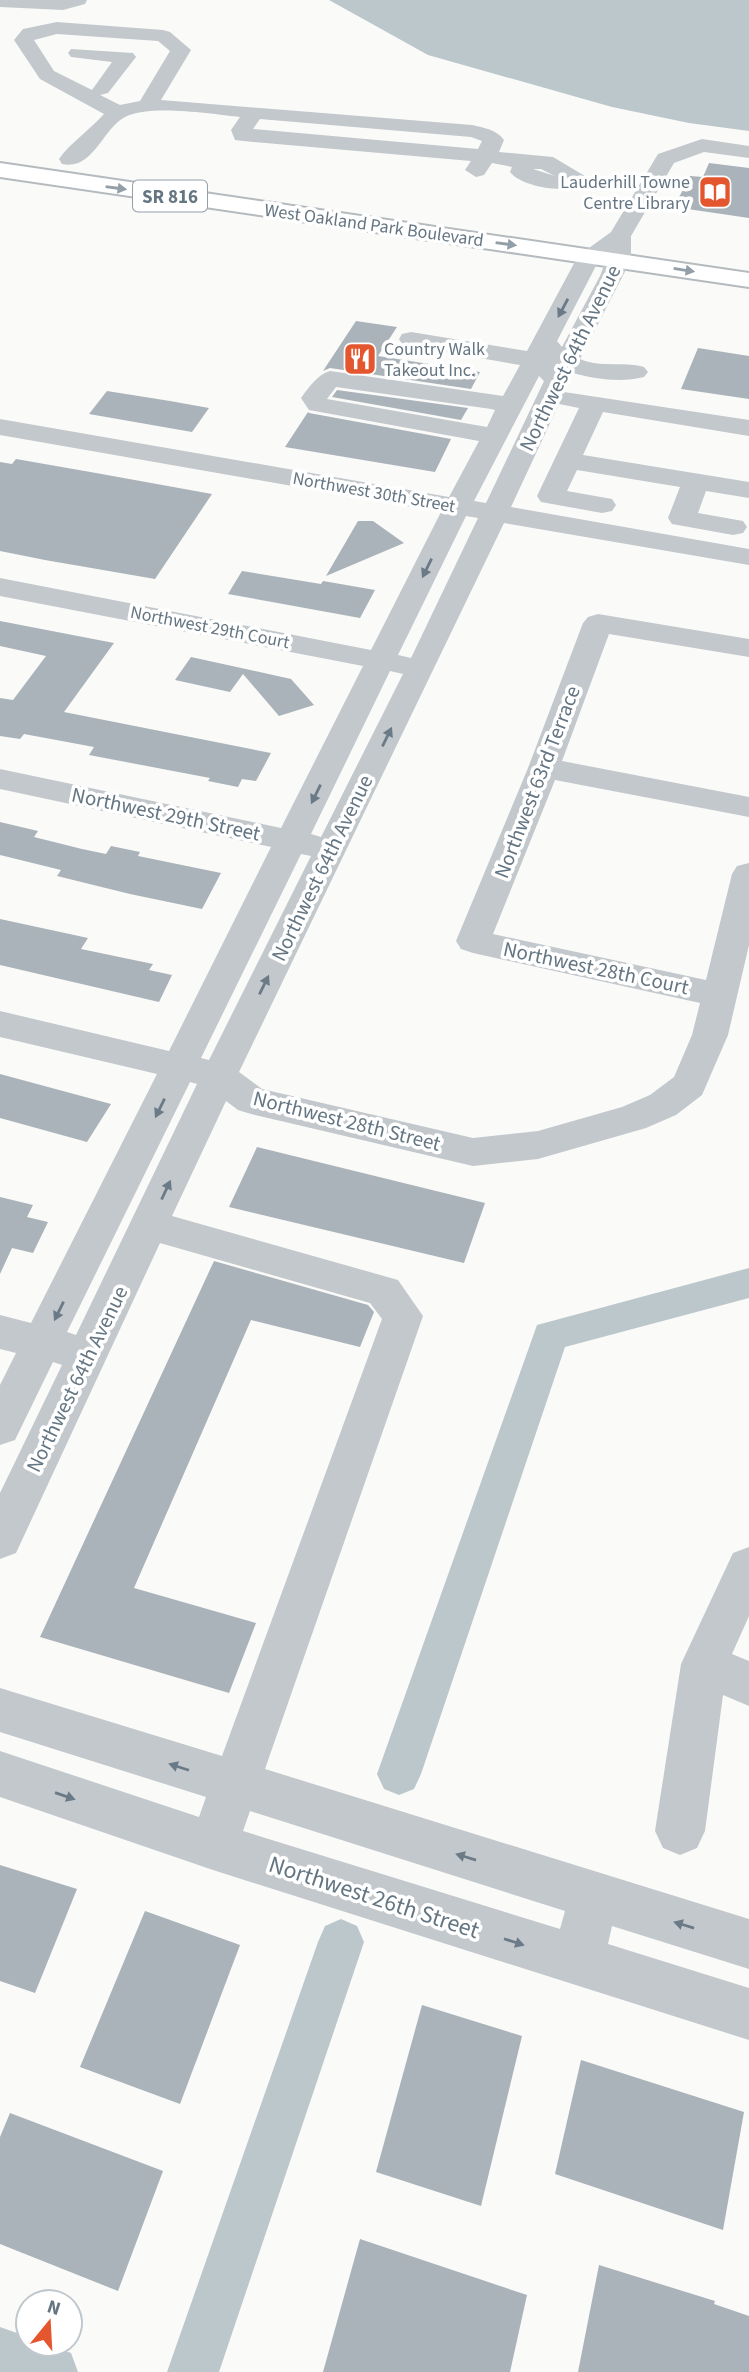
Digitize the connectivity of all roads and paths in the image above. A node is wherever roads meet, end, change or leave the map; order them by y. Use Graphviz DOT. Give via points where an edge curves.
graph roads {
  1 [pos="78,0"];
  2 [pos="0,1"];
  3 [pos="65,52"];
  4 [pos="178,56"];
  5 [pos="126,57"];
  6 [pos="215,84"];
  7 [pos="101,89"];
  8 [pos="147,106"];
  9 [pos="200,107"];
  10 [pos="117,111"];
  11 [pos="0,148"];
  12 [pos="749,152"];
  13 [pos="104,163"];
  14 [pos="525,163"];
  15 [pos="127,167"];
  16 [pos="0,169"];
  17 [pos="67,169"];
  18 [pos="583,231"];
  19 [pos="647,240"];
  20 [pos="620,248"];
  21 [pos="590,256"];
  22 [pos="749,279"];
  23 [pos="411,339"];
  24 [pos="540,351"];
  25 [pos="636,370"];
  26 [pos="561,374"];
  27 [pos="594,403"];
  28 [pos="510,407"];
  29 [pos="0,427"];
  30 [pos="749,428"];
  31 [pos="495,436"];
  32 [pos="567,460"];
  33 [pos="696,481"];
  34 [pos="749,490"];
  35 [pos="457,507"];
  36 [pos="494,513"];
  37 [pos="660,521"];
  38 [pos="749,530"];
  39 [pos="749,557"];
  40 [pos="0,587"];
  41 [pos="749,648"];
  42 [pos="381,660"];
  43 [pos="421,668"];
  44 [pos="544,768"];
  45 [pos="0,779"];
  46 [pos="749,807"];
  47 [pos="292,841"];
  48 [pos="331,849"];
  49 [pos="749,874"];
  50 [pos="743,919"];
  51 [pos="473,941"];
  52 [pos="719,995"];
  53 [pos="0,1024"];
  54 [pos="181,1067"];
  55 [pos="219,1076"];
  56 [pos="150,1225"];
  57 [pos="0,1332"];
  58 [pos="43,1343"];
  59 [pos="89,1355"];
  60 [pos="0,1427"];
  61 [pos="0,1539"];
  62 [pos="749,1567"];
  63 [pos="704,1664"];
  64 [pos="749,1684"];
  65 [pos="0,1710"];
  66 [pos="0,1774"];
  67 [pos="236,1785"];
  68 [pos="680,1831"];
  69 [pos="213,1846"];
  70 [pos="593,1897"];
  71 [pos="749,1944"];
  72 [pos="578,1962"];
  73 [pos="749,2014"];
  1 -- 2 [label="street" via="63,4"];
  3 -- 5 [label="street"];
  4 -- 5 [label="street"];
  4 -- 8 [label="street"];
  4 -- 10 [label="street" via="163,36 57,28 30,33 24,40 47,75"];
  5 -- 7 [label="street"];
  6 -- 9 [label="street"];
  8 -- 9 [label="street"];
  8 -- 10 [label="street"];
  9 -- 14 [label="street" via="472,131 493,140 481,163"];
  10 -- 17 [label="street"];
  11 -- 17 [label="main road, West Oakland Park Boulevard / SR 816" via="29,153"];
  12 -- 20 [label="street, Northwest 64th Avenue" via="702,145 666,159"];
  13 -- 17 [label="main road, West Oakland Park Boulevard / SR 816"];
  15 -- 17 [label="main road"];
  16 -- 17 [label="main road, West Oakland Park Boulevard / SR 816"];
  17 -- 21 [label="main road, West Oakland Park Boulevard / SR 816, one-way"];
  18 -- 20 [label="main road, West Oakland Park Boulevard / SR 816"];
  19 -- 20 [label="main road, West Oakland Park Boulevard / SR 816"];
  20 -- 21 [label="main road, West Oakland Park Boulevard / SR 816"];
  20 -- 22 [label="main road, West Oakland Park Boulevard / SR 816, one-way"];
  20 -- 26 [label="street, Northwest 64th Avenue"];
  21 -- 24 [label="street, Northwest 64th Avenue, one-way"];
  23 -- 24 [label="street"];
  24 -- 26 [label="street" via="548,368"];
  24 -- 28 [label="street, Northwest 64th Avenue"];
  25 -- 26 [label="street"];
  26 -- 27 [label="street"];
  26 -- 36 [label="street, Northwest 64th Avenue"];
  27 -- 30 [label="street"];
  27 -- 32 [label="street"];
  28 -- 31 [label="street, Northwest 64th Avenue"];
  28 -- 31 [label="street" via="330,379 314,398 318,405"];
  29 -- 35 [label="street, Northwest 30th Street"];
  31 -- 35 [label="street, Northwest 64th Avenue"];
  32 -- 33 [label="street"];
  32 -- 37 [label="street" via="551,496"];
  33 -- 34 [label="street"];
  33 -- 37 [label="street"];
  35 -- 36 [label="street, Northwest 30th Street"];
  35 -- 42 [label="street, Northwest 64th Avenue, one-way"];
  36 -- 37 [label="street, Northwest 30th Street"];
  36 -- 43 [label="street, Northwest 64th Avenue"];
  37 -- 38 [label="street"];
  37 -- 39 [label="street, Northwest 30th Street"];
  40 -- 42 [label="street, Northwest 29th Court"];
  41 -- 44 [label="street, Northwest 63rd Terrace" via="598,623"];
  42 -- 43 [label="street, Northwest 29th Court"];
  42 -- 47 [label="street, Northwest 64th Avenue, one-way"];
  48 -- 43 [label="street, Northwest 64th Avenue, one-way"];
  44 -- 46 [label="street"];
  44 -- 51 [label="street, Northwest 63rd Terrace"];
  45 -- 47 [label="street, Northwest 29th Street"];
  47 -- 48 [label="street, Northwest 29th Street"];
  47 -- 54 [label="street, Northwest 64th Avenue"];
  55 -- 48 [label="street, Northwest 64th Avenue, one-way"];
  49 -- 50 [label="street, Northwest 28th Street"];
  50 -- 52 [label="street, Northwest 28th Street"];
  51 -- 52 [label="street, Northwest 28th Court"];
  52 -- 55 [label="street, Northwest 28th Street" via="710,1035 689,1084 633,1118 538,1145 473,1152 251,1100"];
  53 -- 54 [label="street, Northwest 28th Street"];
  54 -- 55 [label="street, Northwest 28th Street"];
  54 -- 58 [label="street, Northwest 64th Avenue, one-way"];
  56 -- 55 [label="street, Northwest 64th Avenue, one-way"];
  56 -- 59 [label="street, Northwest 64th Avenue"];
  56 -- 67 [label="street" via="384,1291 403,1316"];
  57 -- 58 [label="street"];
  58 -- 59 [label="street"];
  58 -- 60 [label="street, Northwest 64th Avenue"];
  59 -- 61 [label="street, Northwest 64th Avenue"];
  62 -- 63 [label="street"];
  63 -- 64 [label="street"];
  63 -- 68 [label="street"];
  67 -- 65 [label="street, one-way"];
  66 -- 69 [label="street, Northwest 26th Street, one-way"];
  67 -- 69 [label="street"];
  70 -- 67 [label="street, one-way"];
  69 -- 72 [label="street, Northwest 26th Street, one-way"];
  71 -- 70 [label="street, one-way"];
  70 -- 72 [label="street"];
  72 -- 73 [label="street, Northwest 26th Street"];
}
